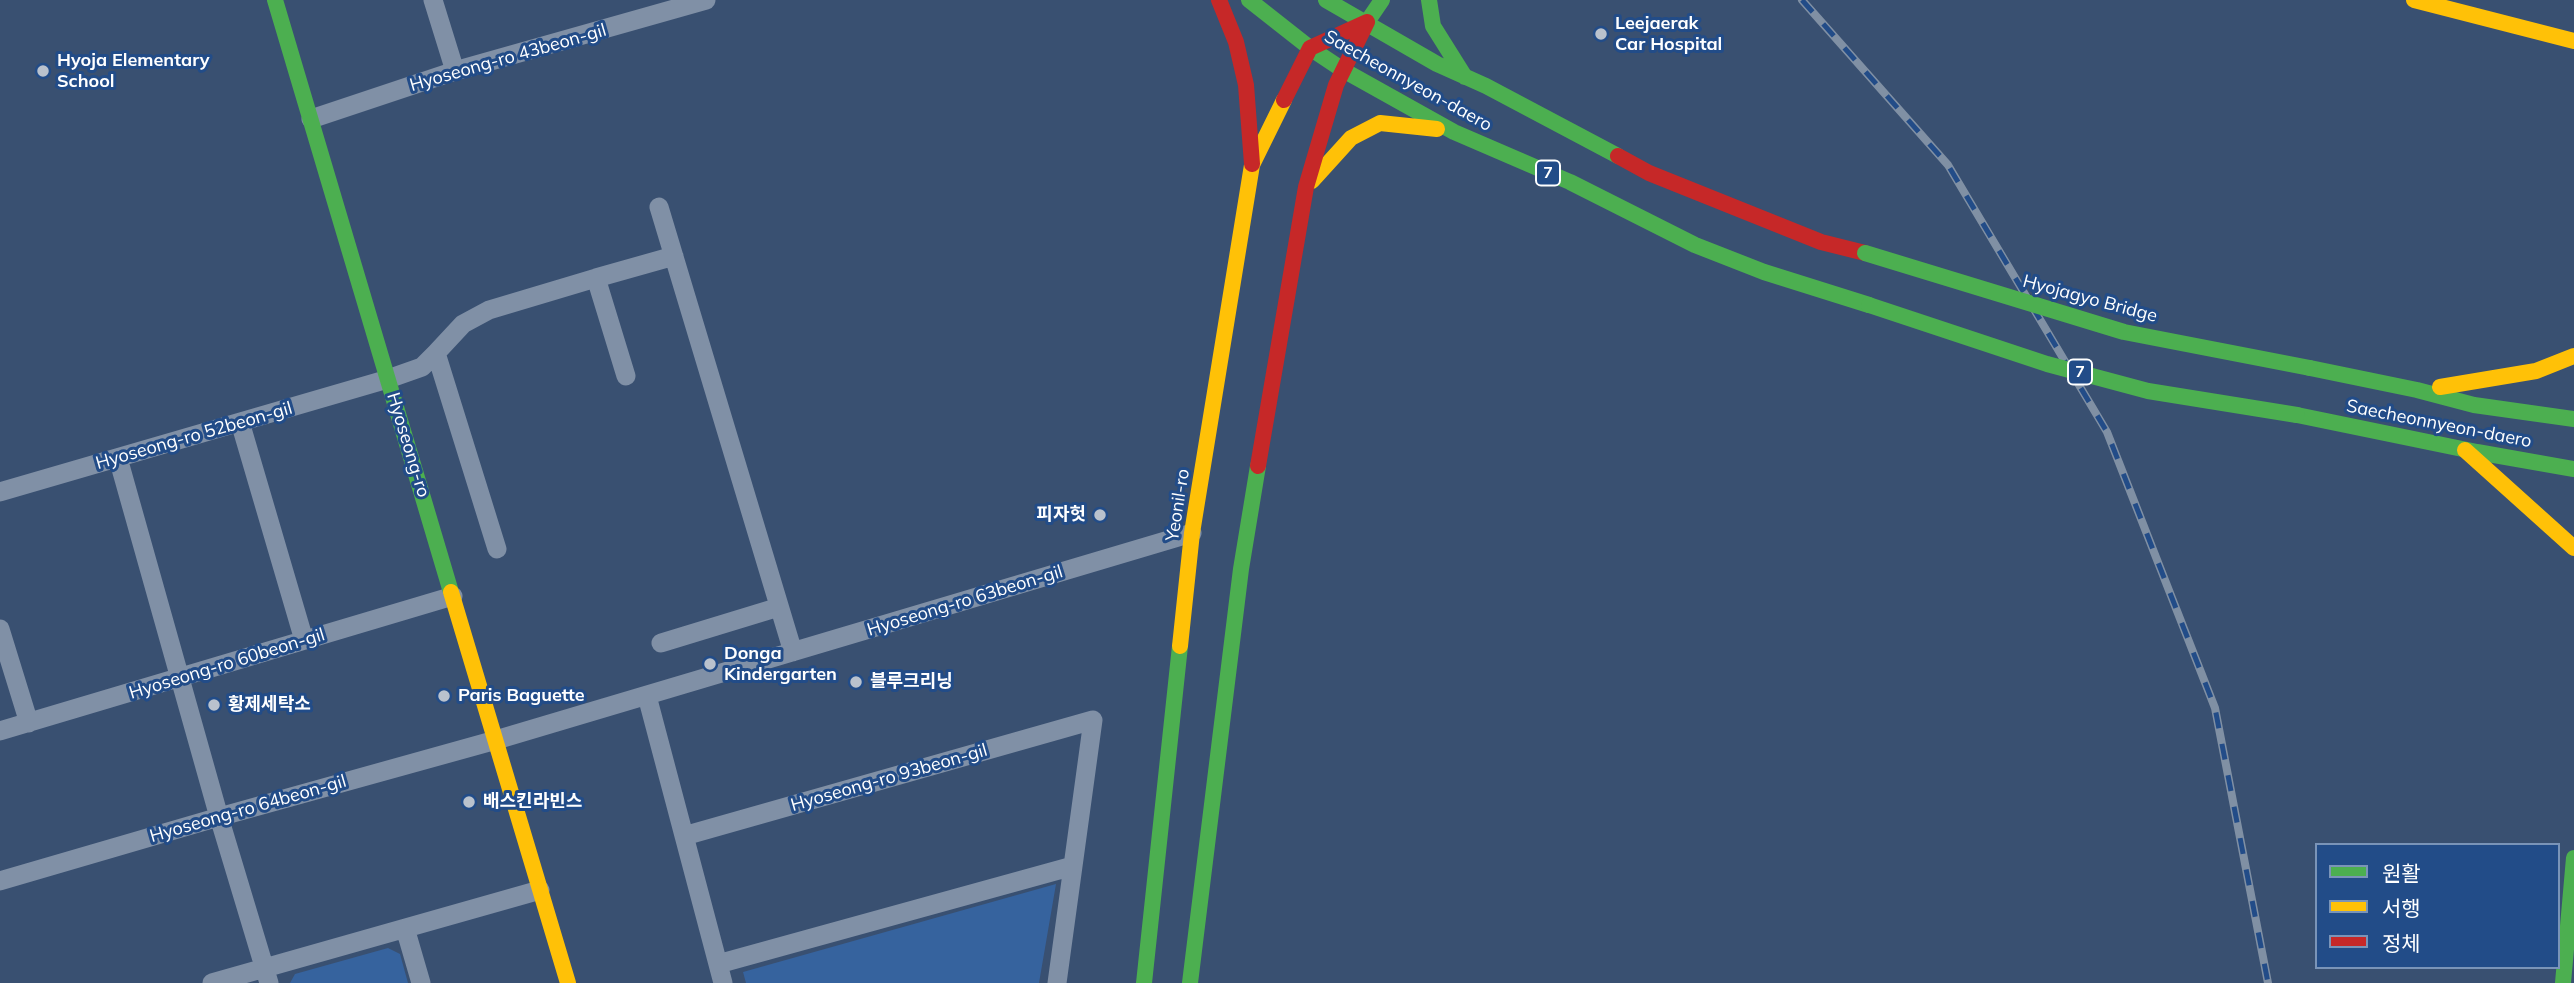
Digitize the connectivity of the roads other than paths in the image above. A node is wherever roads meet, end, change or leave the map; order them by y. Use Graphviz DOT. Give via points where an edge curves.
graph roads {
  1 [pos="275,0"];
  2 [pos="433,0"];
  3 [pos="706,0"];
  4 [pos="1219,0"];
  5 [pos="1249,0"];
  6 [pos="1326,0"];
  7 [pos="1382,0"];
  8 [pos="1429,0"];
  9 [pos="2414,0"];
  10 [pos="1367,22"];
  11 [pos="2574,41"];
  12 [pos="1310,48"];
  13 [pos="1343,70"];
  14 [pos="455,71"];
  15 [pos="1465,77"];
  16 [pos="311,119"];
  17 [pos="1454,132"];
  18 [pos="1252,165"];
  19 [pos="1306,187"];
  20 [pos="659,207"];
  21 [pos="1865,253"];
  22 [pos="674,257"];
  23 [pos="596,278"];
  24 [pos="436,353"];
  25 [pos="2574,356"];
  26 [pos="2310,368"];
  27 [pos="626,376"];
  28 [pos="388,379"];
  29 [pos="2417,390"];
  30 [pos="2525,399"];
  31 [pos="2499,408"];
  32 [pos="2574,419"];
  33 [pos="240,422"];
  34 [pos="2464,449"];
  35 [pos="118,458"];
  36 [pos="2574,469"];
  37 [pos="0,492"];
  38 [pos="1192,533"];
  39 [pos="2574,548"];
  40 [pos="497,549"];
  41 [pos="453,596"];
  42 [pos="779,607"];
  43 [pos="0,629"];
  44 [pos="304,640"];
  45 [pos="661,643"];
  46 [pos="793,652"];
  47 [pos="180,678"];
  48 [pos="648,696"];
  49 [pos="29,723"];
  50 [pos="0,731"];
  51 [pos="496,740"];
  52 [pos="219,817"];
  53 [pos="684,836"];
  54 [pos="2574,858"];
  55 [pos="1073,866"];
  56 [pos="0,881"];
  57 [pos="540,890"];
  58 [pos="405,928"];
  59 [pos="721,974"];
  60 [pos="267,975"];
  61 [pos="212,983"];
  62 [pos="421,983"];
  63 [pos="568,983"];
  64 [pos="1057,983"];
  65 [pos="1144,983"];
  66 [pos="1190,983"];
  67 [pos="2563,983"];
  1 -- 16 [label="main road, Hyoseong-ro"];
  2 -- 14 [label="street"];
  3 -- 14 [label="street, Hyoseong-ro 43beon-gil"];
  4 -- 18 [label="main road" via="1246,85"];
  5 -- 12 [label="main road, Saecheonnyeon-daero / 7"];
  6 -- 10 [label="main road, Saecheonnyeon-daero"];
  7 -- 10 [label="main road"];
  8 -- 15 [label="main road" via="1433,26"];
  9 -- 11 [label="main road"];
  10 -- 12 [label="main road"];
  10 -- 13 [label="main road"];
  10 -- 15 [label="main road, Saecheonnyeon-daero"];
  12 -- 13 [label="main road, Saecheonnyeon-daero / 7"];
  12 -- 18 [label="main road, Yeonil-ro"];
  13 -- 17 [label="main road, Saecheonnyeon-daero / 7"];
  13 -- 19 [label="main road"];
  14 -- 16 [label="street, Hyoseong-ro 43beon-gil"];
  15 -- 21 [label="main road, Saecheonnyeon-daero" via="1649,173 1821,242"];
  16 -- 28 [label="main road, Hyoseong-ro"];
  17 -- 19 [label="main road" via="1380,123 1350,138"];
  17 -- 34 [label="main road, Saecheonnyeon-daero / 7, bridge" via="1570,182 1695,245 1764,272 2047,364 2148,391"];
  18 -- 38 [label="main road, Yeonil-ro"];
  19 -- 66 [label="main road" via="1241,569"];
  20 -- 22 [label="street"];
  21 -- 26 [label="main road, Hyojagyo Bridge, bridge" via="2124,332"];
  22 -- 23 [label="street, Hyoseong-ro 52beon-gil"];
  22 -- 42 [label="street"];
  23 -- 24 [label="street, Hyoseong-ro 52beon-gil" via="489,310 463,324"];
  23 -- 27 [label="street"];
  24 -- 28 [label="street, Hyoseong-ro 52beon-gil" via="422,367"];
  24 -- 40 [label="street"];
  25 -- 29 [label="main road" via="2536,371"];
  26 -- 29 [label="main road, Saecheonnyeon-daero"];
  28 -- 33 [label="street, Hyoseong-ro 52beon-gil"];
  28 -- 41 [label="main road, Hyoseong-ro"];
  29 -- 31 [label="main road, Saecheonnyeon-daero"];
  30 -- 31 [label="main road"];
  31 -- 32 [label="main road, Saecheonnyeon-daero"];
  33 -- 35 [label="street, Hyoseong-ro 52beon-gil"];
  33 -- 44 [label="street"];
  34 -- 36 [label="main road, Saecheonnyeon-daero / 7"];
  34 -- 39 [label="main road"];
  35 -- 37 [label="street, Hyoseong-ro 52beon-gil"];
  35 -- 47 [label="street"];
  38 -- 46 [label="street, Hyoseong-ro 63beon-gil"];
  38 -- 65 [label="main road, Yeonil-ro"];
  41 -- 44 [label="street, Hyoseong-ro 60beon-gil"];
  41 -- 51 [label="main road, Hyoseong-ro"];
  42 -- 45 [label="street"];
  42 -- 46 [label="street"];
  43 -- 49 [label="street"];
  44 -- 47 [label="street, Hyoseong-ro 60beon-gil"];
  46 -- 48 [label="street, Hyoseong-ro 63beon-gil"];
  47 -- 49 [label="street, Hyoseong-ro 60beon-gil"];
  47 -- 52 [label="street"];
  48 -- 51 [label="street, Hyoseong-ro 63beon-gil"];
  48 -- 53 [label="street"];
  49 -- 50 [label="street, Hyoseong-ro 60beon-gil"];
  51 -- 52 [label="street, Hyoseong-ro 64beon-gil"];
  51 -- 57 [label="main road, Hyoseong-ro"];
  52 -- 56 [label="street, Hyoseong-ro 64beon-gil"];
  52 -- 60 [label="street"];
  53 -- 55 [label="street, Hyoseong-ro 93beon-gil" via="1093,720"];
  53 -- 59 [label="street"];
  54 -- 67 [label="main road"];
  55 -- 59 [label="street"];
  55 -- 64 [label="street"];
  57 -- 58 [label="street"];
  57 -- 63 [label="main road, Hyoseong-ro"];
  58 -- 60 [label="street"];
  58 -- 62 [label="street"];
  60 -- 61 [label="street"];
}
